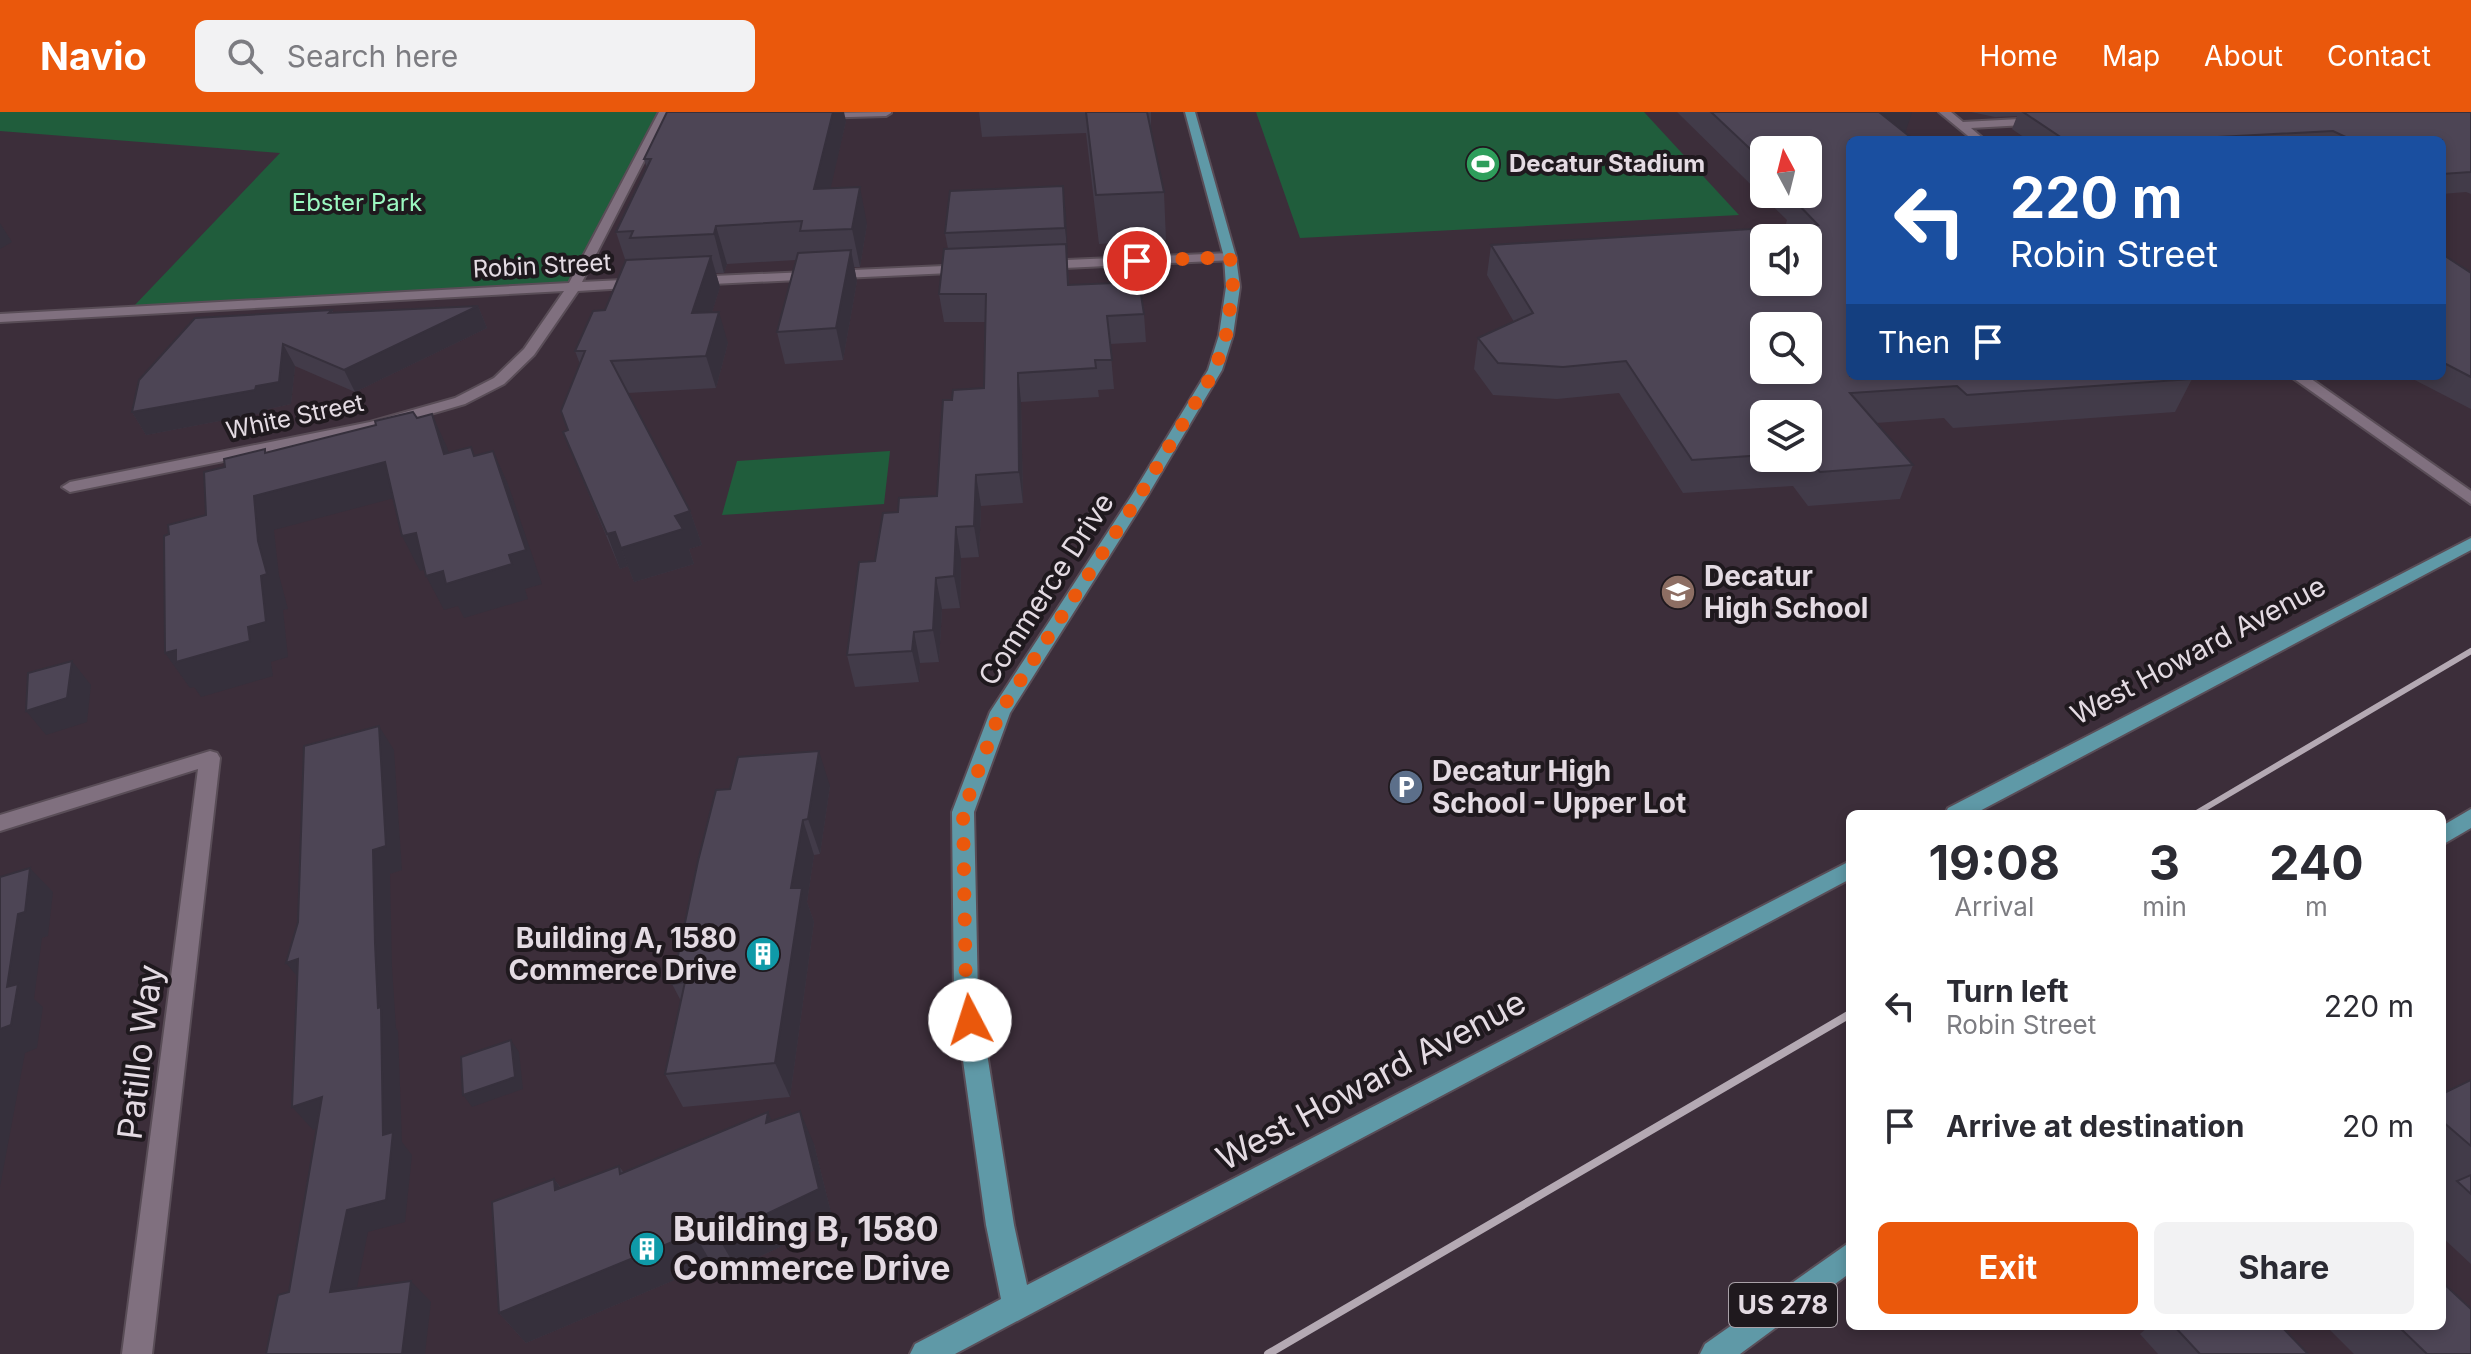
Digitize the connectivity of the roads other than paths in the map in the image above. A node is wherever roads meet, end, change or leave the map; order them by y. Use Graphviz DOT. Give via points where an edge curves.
graph roads {
  1 [pos="813,112"];
  2 [pos="1190,112"];
  3 [pos="1944,112"];
  4 [pos="886,113"];
  5 [pos="664,119"];
  6 [pos="2060,121"];
  7 [pos="1961,125"];
  8 [pos="1975,136"];
  9 [pos="1230,257"];
  10 [pos="1031,266"];
  11 [pos="985,268"];
  12 [pos="671,282"];
  13 [pos="655,283"];
  14 [pos="574,286"];
  15 [pos="0,318"];
  16 [pos="2303,380"];
  17 [pos="70,487"];
  18 [pos="2471,499"];
  19 [pos="2471,543"];
  20 [pos="1964,810"];
  21 [pos="2471,817"];
  22 [pos="0,823"];
  23 [pos="2446,834"];
  24 [pos="1846,871"];
  25 [pos="1846,1259"];
  26 [pos="1017,1305"];
  27 [pos="1730,1350"];
  28 [pos="137,1354"];
  29 [pos="925,1354"];
  1 -- 4 [label="street" via="812,117"];
  2 -- 9 [label="main road, Commerce Drive"];
  3 -- 7 [label="street"];
  5 -- 14 [label="street, White Street"];
  6 -- 7 [label="street"];
  7 -- 8 [label="street"];
  9 -- 10 [label="street"];
  9 -- 26 [label="main road, Commerce Drive" via="1233,287 1215,370 1000,712 963,812 966,996"];
  11 -- 12 [label="street"];
  13 -- 14 [label="street, Robin Street"];
  14 -- 15 [label="street, Robin Street"];
  14 -- 17 [label="street, White Street" via="529,352 499,381 460,401 372,426"];
  16 -- 18 [label="street"];
  19 -- 20 [label="main road, West Howard Avenue"];
  21 -- 23 [label="main road"];
  22 -- 28 [label="street, Patillo Way" via="210,758"];
  24 -- 26 [label="main road, West Howard Avenue"];
  25 -- 27 [label="main road, US 278"];
  26 -- 29 [label="main road, West Howard Avenue"];
}
